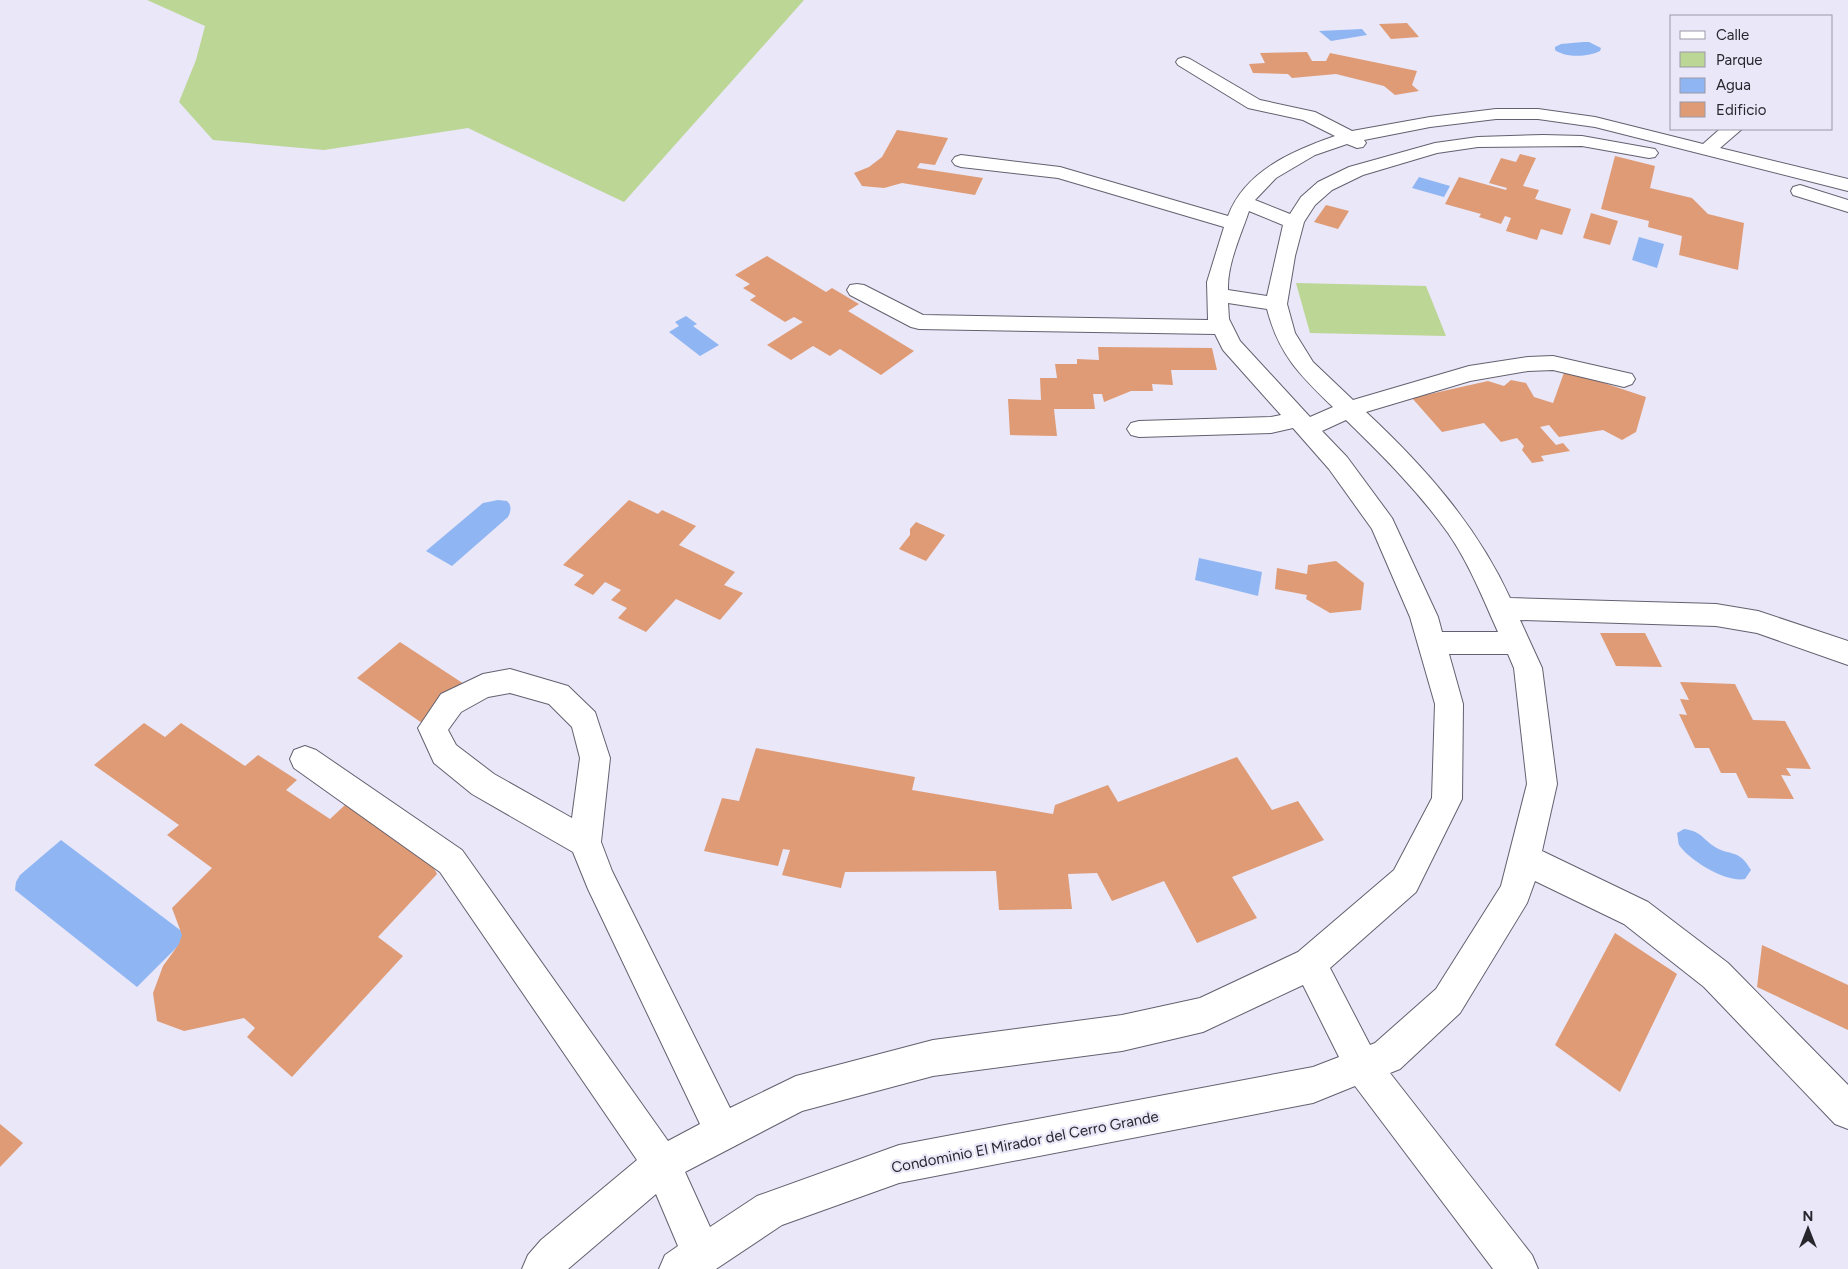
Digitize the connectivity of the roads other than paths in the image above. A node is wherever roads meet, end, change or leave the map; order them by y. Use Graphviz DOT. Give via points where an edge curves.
graph roads {
  1 [pos="1184,62"];
  2 [pos="1496,114"];
  3 [pos="1730,130"];
  4 [pos="1350,137"];
  5 [pos="1513,141"];
  6 [pos="1714,157"];
  7 [pos="961,161"];
  8 [pos="1381,163"];
  9 [pos="1848,185"];
  10 [pos="1848,206"];
  11 [pos="1239,213"];
  12 [pos="1294,222"];
  13 [pos="856,290"];
  14 [pos="1217,295"];
  15 [pos="1276,304"];
  16 [pos="1222,327"];
  17 [pos="1624,379"];
  18 [pos="1349,409"];
  19 [pos="1302,424"];
  20 [pos="1139,429"];
  21 [pos="1501,608"];
  22 [pos="1432,643"];
  23 [pos="1516,643"];
  24 [pos="1848,653"];
  25 [pos="305,758"];
  26 [pos="585,842"];
  27 [pos="1524,859"];
  28 [pos="1310,964"];
  29 [pos="1362,1066"];
  30 [pos="1848,1111"];
  31 [pos="722,1131"];
  32 [pos="662,1164"];
  33 [pos="691,1262"];
  34 [pos="542,1269"];
  35 [pos="1518,1269"];
  1 -- 4 [label="street" via="1254,104 1309,116"];
  2 -- 4 [label="street, Condominio El Mirador del Cerro Grande"];
  2 -- 5 [label="street, Condominio El Mirador del Cerro Grande" via="1514,117 1523,127 1525,134"];
  2 -- 6 [label="street, Condominio El Mirador del Cerro Grande" via="1538,114 1595,122"];
  3 -- 6 [label="street"];
  4 -- 8 [label="street"];
  4 -- 11 [label="street, Condominio El Mirador del Cerro Grande" via="1309,151 1270,174"];
  5 -- 6 [label="street, Condominio El Mirador del Cerro Grande" via="1582,141 1650,153"];
  5 -- 8 [label="street, Condominio El Mirador del Cerro Grande" via="1435,148"];
  6 -- 9 [label="street, Condominio El Mirador del Cerro Grande"];
  6 -- 10 [label="street, Condominio El Mirador del Cerro Grande" via="1758,178"];
  7 -- 11 [label="street" via="1060,174"];
  8 -- 12 [label="street, Condominio El Mirador del Cerro Grande" via="1325,186 1308,201"];
  11 -- 12 [label="street"];
  11 -- 14 [label="street, Condominio El Mirador del Cerro Grande" via="1217,282"];
  12 -- 15 [label="street, Condominio El Mirador del Cerro Grande"];
  13 -- 16 [label="street" via="919,322"];
  14 -- 15 [label="street"];
  14 -- 16 [label="street, Condominio El Mirador del Cerro Grande" via="1218,319"];
  15 -- 18 [label="street, Condominio El Mirador del Cerro Grande" via="1284,333 1305,367"];
  16 -- 19 [label="street, Condominio El Mirador del Cerro Grande" via="1231,345"];
  17 -- 18 [label="street" via="1553,363 1528,364 1469,374"];
  18 -- 19 [label="street"];
  18 -- 21 [label="street, Condominio El Mirador del Cerro Grande" via="1396,454 1456,527"];
  19 -- 20 [label="street"];
  19 -- 22 [label="street, Condominio El Mirador del Cerro Grande" via="1338,463 1383,525 1424,617"];
  21 -- 23 [label="street, Condominio El Mirador del Cerro Grande"];
  21 -- 24 [label="street" via="1716,615 1758,622"];
  22 -- 23 [label="street"];
  22 -- 28 [label="street, Condominio El Mirador del Cerro Grande" via="1449,704 1447,799 1405,881"];
  23 -- 27 [label="street, Condominio El Mirador del Cerro Grande" via="1528,668 1542,784"];
  25 -- 32 [label="street" via="452,860"];
  26 -- 26 [label="street" via="595,758 585,721 558,695 510,681 482,686 451,703 433,728 445,754 483,784"];
  26 -- 31 [label="street" via="598,878"];
  27 -- 29 [label="street, Condominio El Mirador del Cerro Grande" via="1516,892 1448,1000 1387,1056"];
  27 -- 30 [label="street" via="1636,913 1651,924 1716,975"];
  28 -- 29 [label="street"];
  28 -- 31 [label="street, Condominio El Mirador del Cerro Grande" via="1203,1015 1122,1033 932,1058 796,1094"];
  29 -- 33 [label="street, Condominio El Mirador del Cerro Grande" via="1313,1085 899,1164 771,1210"];
  29 -- 35 [label="street"];
  31 -- 32 [label="street, Condominio El Mirador del Cerro Grande"];
  32 -- 33 [label="street, Condominio El Mirador del Cerro Grande"];
  32 -- 34 [label="street, Condominio El Mirador del Cerro Grande" via="555,1254"];
}
